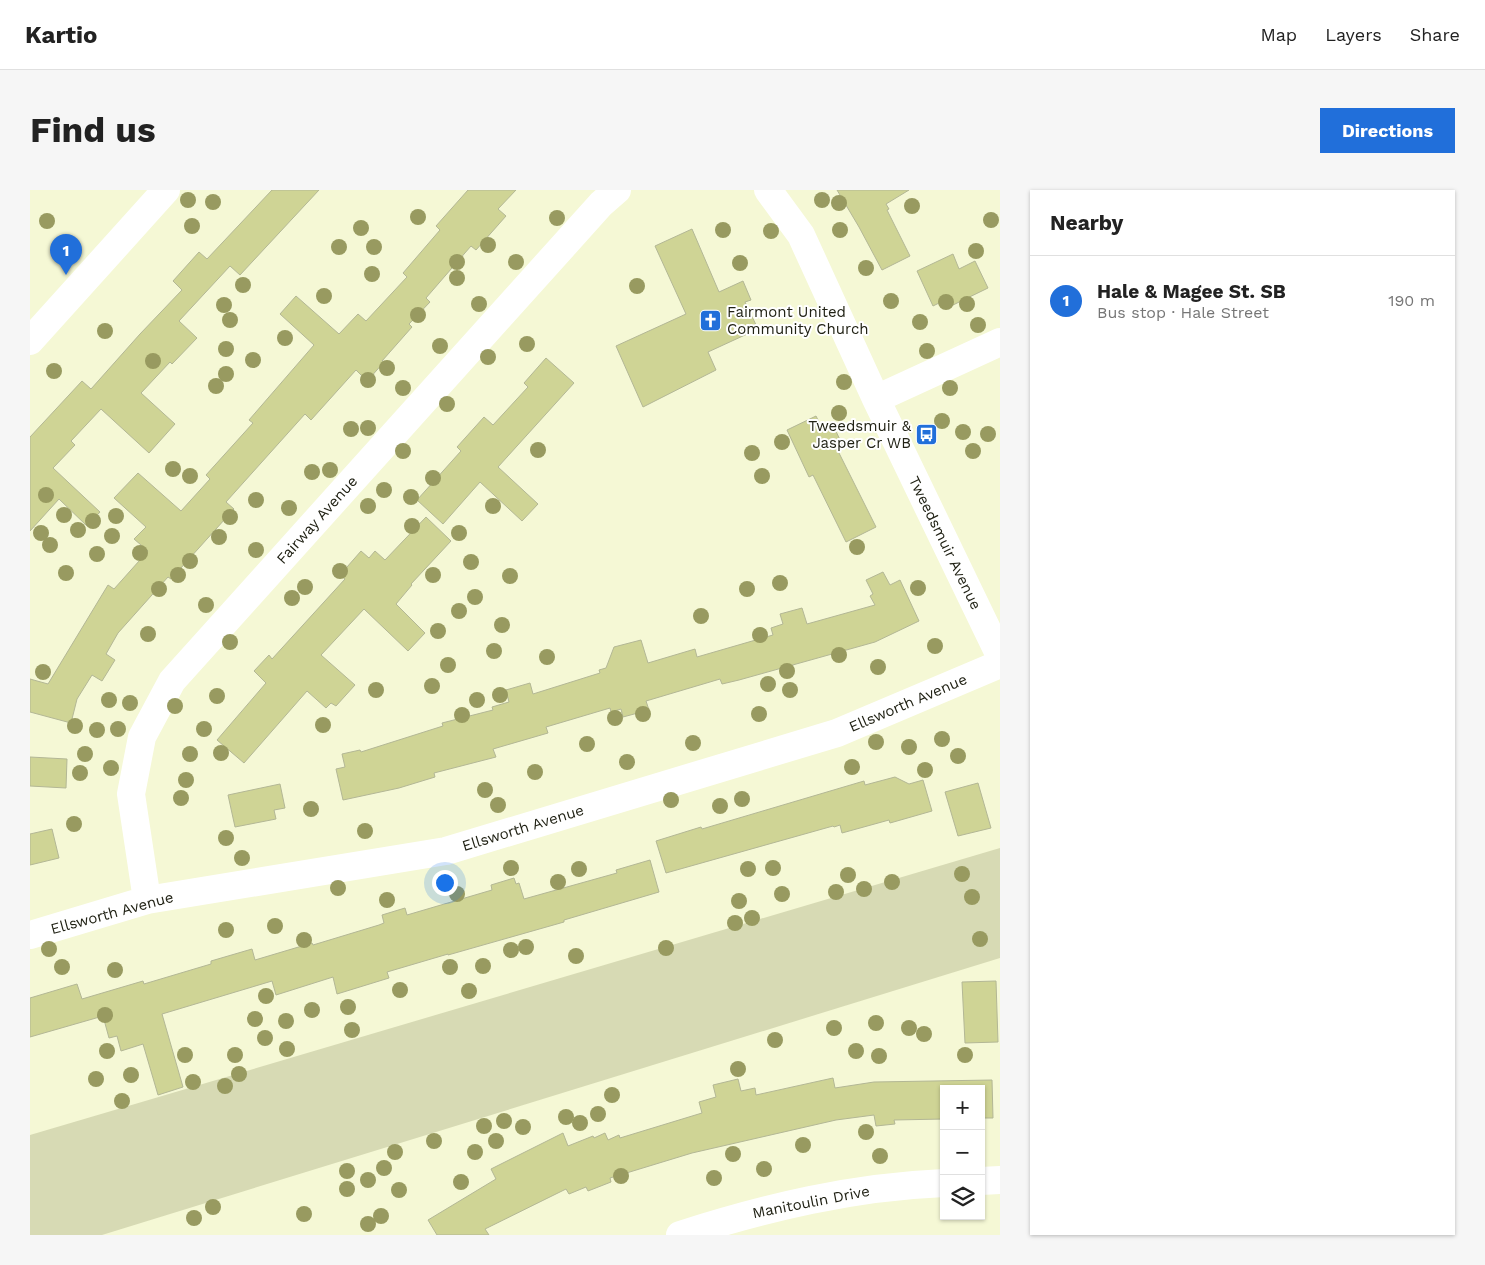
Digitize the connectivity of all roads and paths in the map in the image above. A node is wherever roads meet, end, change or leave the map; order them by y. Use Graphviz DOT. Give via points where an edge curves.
graph roads {
  1 [pos="166,190"];
  2 [pos="617,190"];
  3 [pos="768,190"];
  4 [pos="33,332"];
  5 [pos="1000,342"];
  6 [pos="876,399"];
  7 [pos="1000,656"];
  8 [pos="1000,664"];
  9 [pos="147,900"];
  10 [pos="30,934"];
  11 [pos="1000,1180"];
  12 [pos="985,1181"];
  13 [pos="940,1183"];
  14 [pos="748,1225"];
  15 [pos="680,1235"];
  1 -- 4 [label="street"];
  2 -- 9 [label="street, Fairway Avenue" via="172,681 142,737 131,794"];
  3 -- 6 [label="street, Tweedsmuir Avenue" via="801,235"];
  5 -- 6 [label="street"];
  6 -- 7 [label="street, Tweedsmuir Avenue"];
  8 -- 9 [label="street, Ellsworth Avenue" via="837,732 446,851"];
  9 -- 10 [label="street, Ellsworth Avenue"];
  11 -- 12 [label="street"];
  13 -- 14 [label="street, Manitoulin Drive" via="900,1185 818,1198"];
  14 -- 15 [label="street, Manitoulin Drive"];
}
